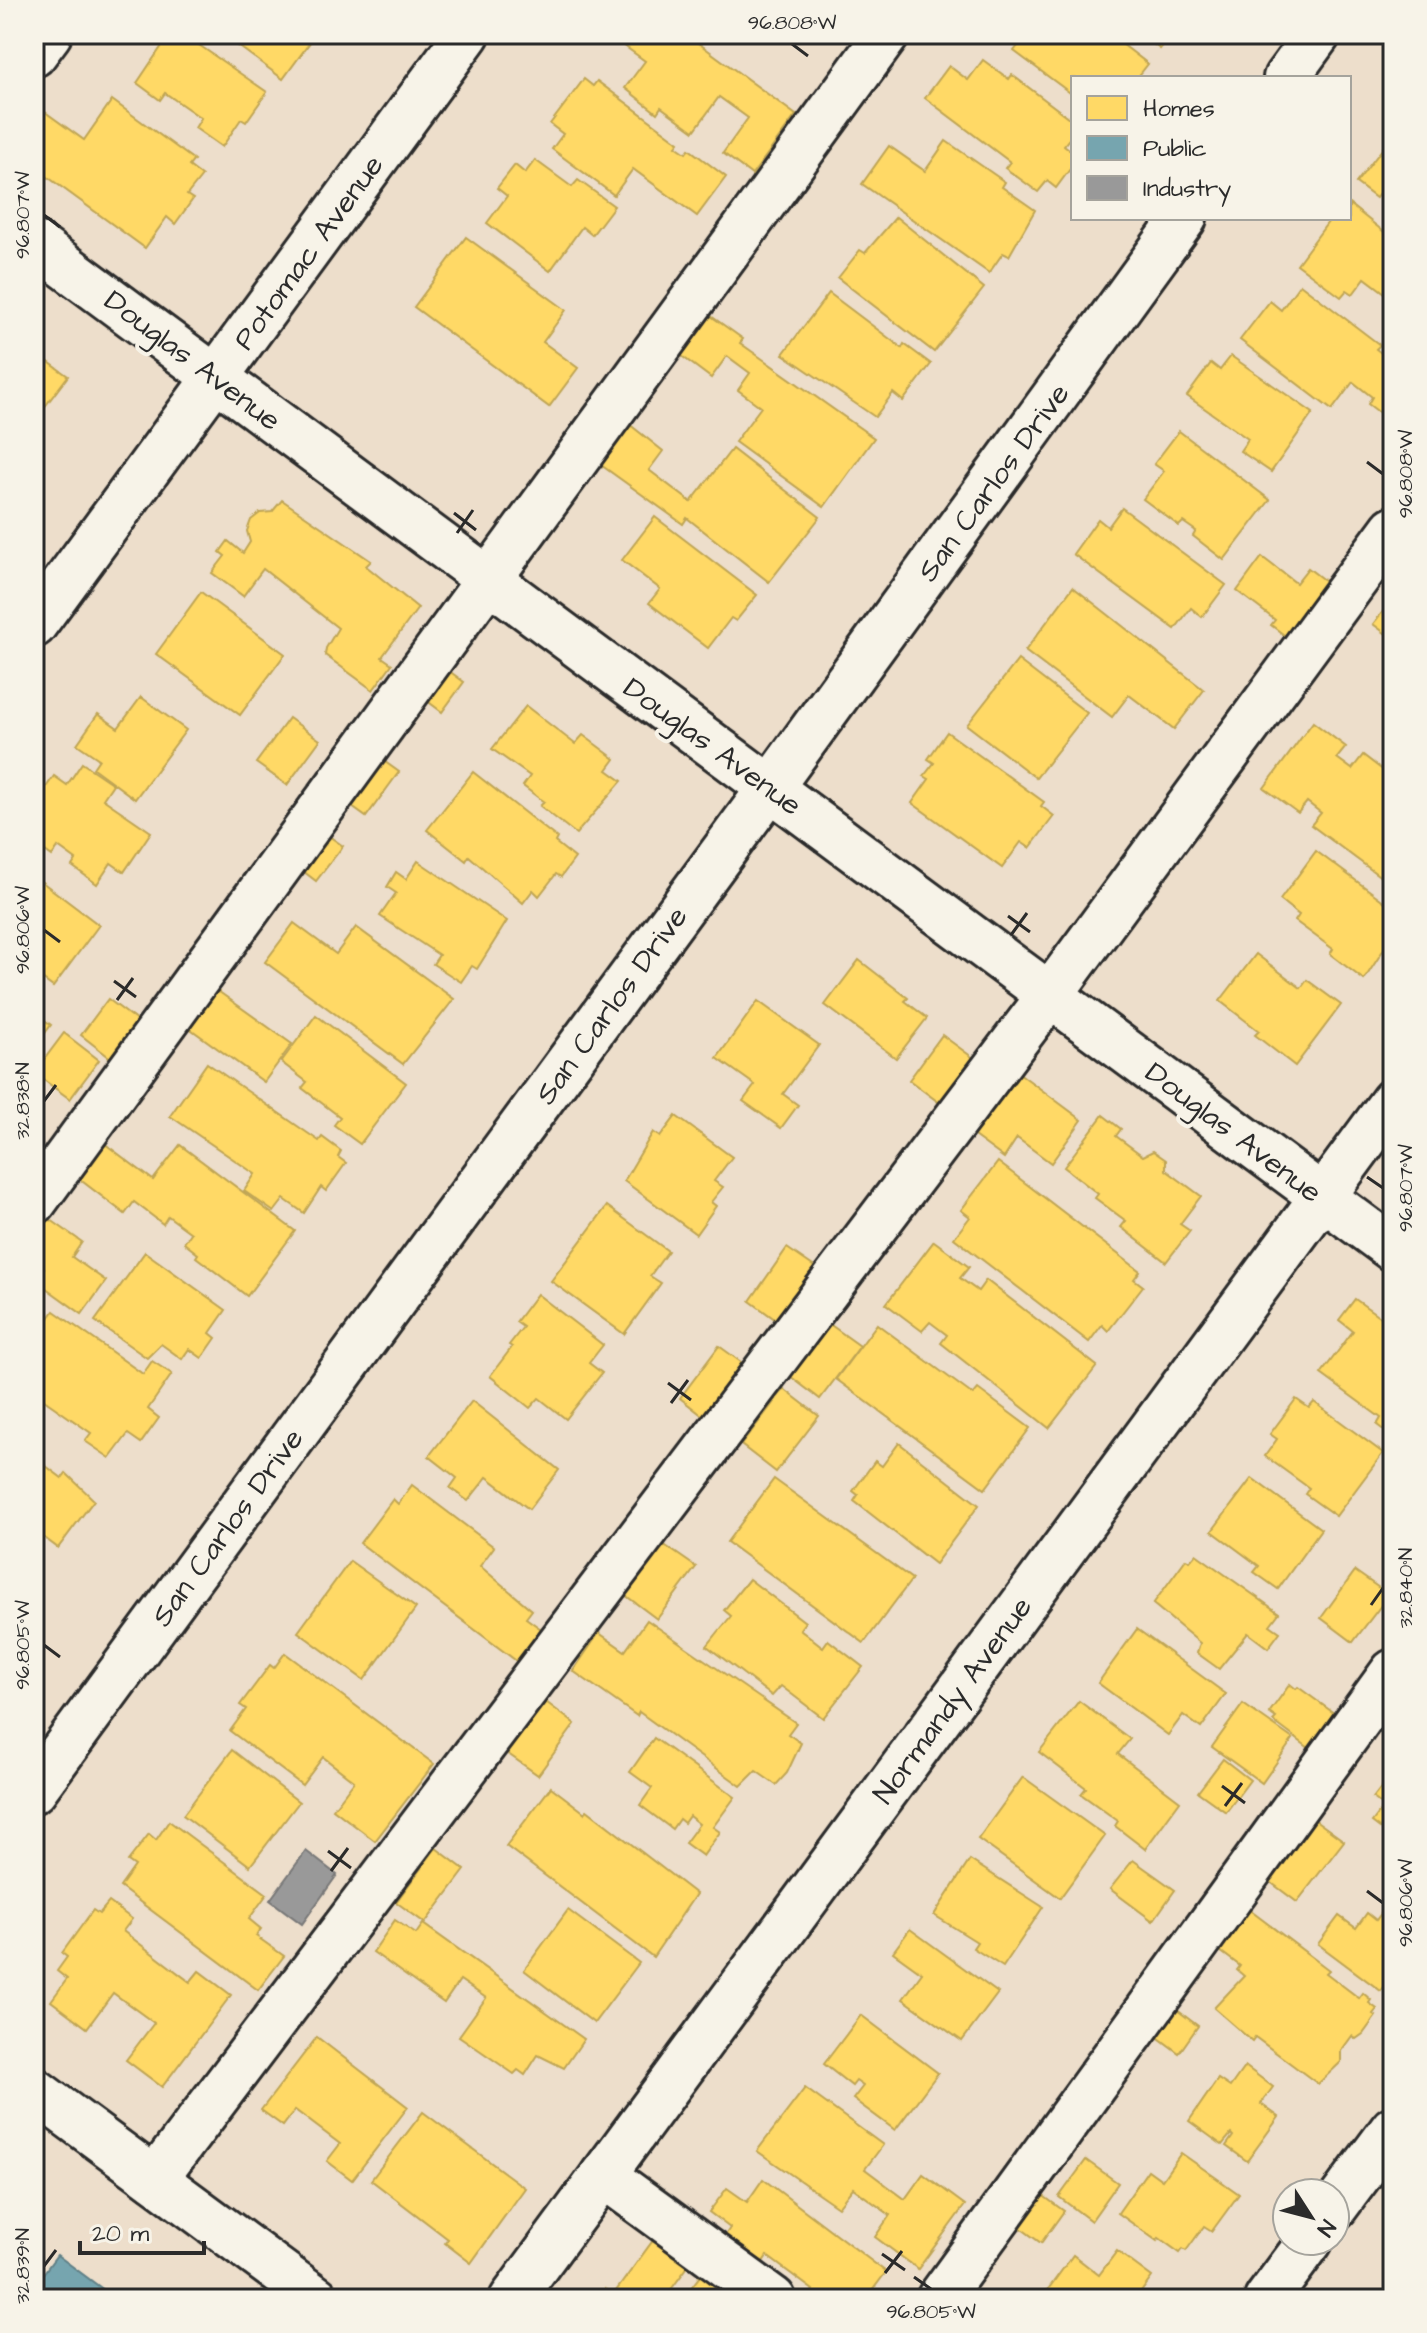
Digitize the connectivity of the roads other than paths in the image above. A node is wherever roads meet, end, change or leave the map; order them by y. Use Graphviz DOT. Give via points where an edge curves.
graph roads {
  1 [pos="49,34"];
  2 [pos="467,34"];
  3 [pos="887,34"];
  4 [pos="1318,34"];
  5 [pos="34,54"];
  6 [pos="1287,76"];
  7 [pos="1183,220"];
  8 [pos="34,243"];
  9 [pos="216,378"];
  10 [pos="1393,529"];
  11 [pos="489,580"];
  12 [pos="34,625"];
  13 [pos="770,788"];
  14 [pos="1050,995"];
  15 [pos="1393,1101"];
  16 [pos="1323,1197"];
  17 [pos="34,1202"];
  18 [pos="1393,1249"];
  19 [pos="1393,1672"];
  20 [pos="34,1790"];
  21 [pos="34,2090"];
  22 [pos="1393,2129"];
  23 [pos="603,2175"];
  24 [pos="155,2179"];
  25 [pos="1351,2185"];
  26 [pos="1298,2257"];
  27 [pos="317,2299"];
  28 [pos="512,2299"];
  29 [pos="773,2299"];
  30 [pos="939,2299"];
  31 [pos="1267,2299"];
  1 -- 5 [label="street"];
  2 -- 9 [label="street, Potomac Avenue"];
  3 -- 11 [label="street"];
  4 -- 6 [label="street"];
  7 -- 13 [label="street, San Carlos Drive"];
  8 -- 9 [label="street, Douglas Avenue"];
  9 -- 11 [label="street, Douglas Avenue"];
  9 -- 12 [label="street, Potomac Avenue"];
  10 -- 14 [label="street"];
  11 -- 13 [label="street, Douglas Avenue"];
  11 -- 17 [label="street"];
  13 -- 14 [label="street, Douglas Avenue"];
  13 -- 20 [label="street, San Carlos Drive"];
  14 -- 16 [label="street, Douglas Avenue"];
  14 -- 24 [label="street"];
  15 -- 16 [label="street, Normandy Avenue"];
  16 -- 18 [label="street, Douglas Avenue"];
  16 -- 23 [label="street, Normandy Avenue"];
  19 -- 30 [label="street"];
  21 -- 24 [label="street"];
  22 -- 25 [label="street"];
  23 -- 28 [label="street, Normandy Avenue"];
  23 -- 29 [label="street"];
  24 -- 27 [label="street"];
  26 -- 31 [label="street"];
}
